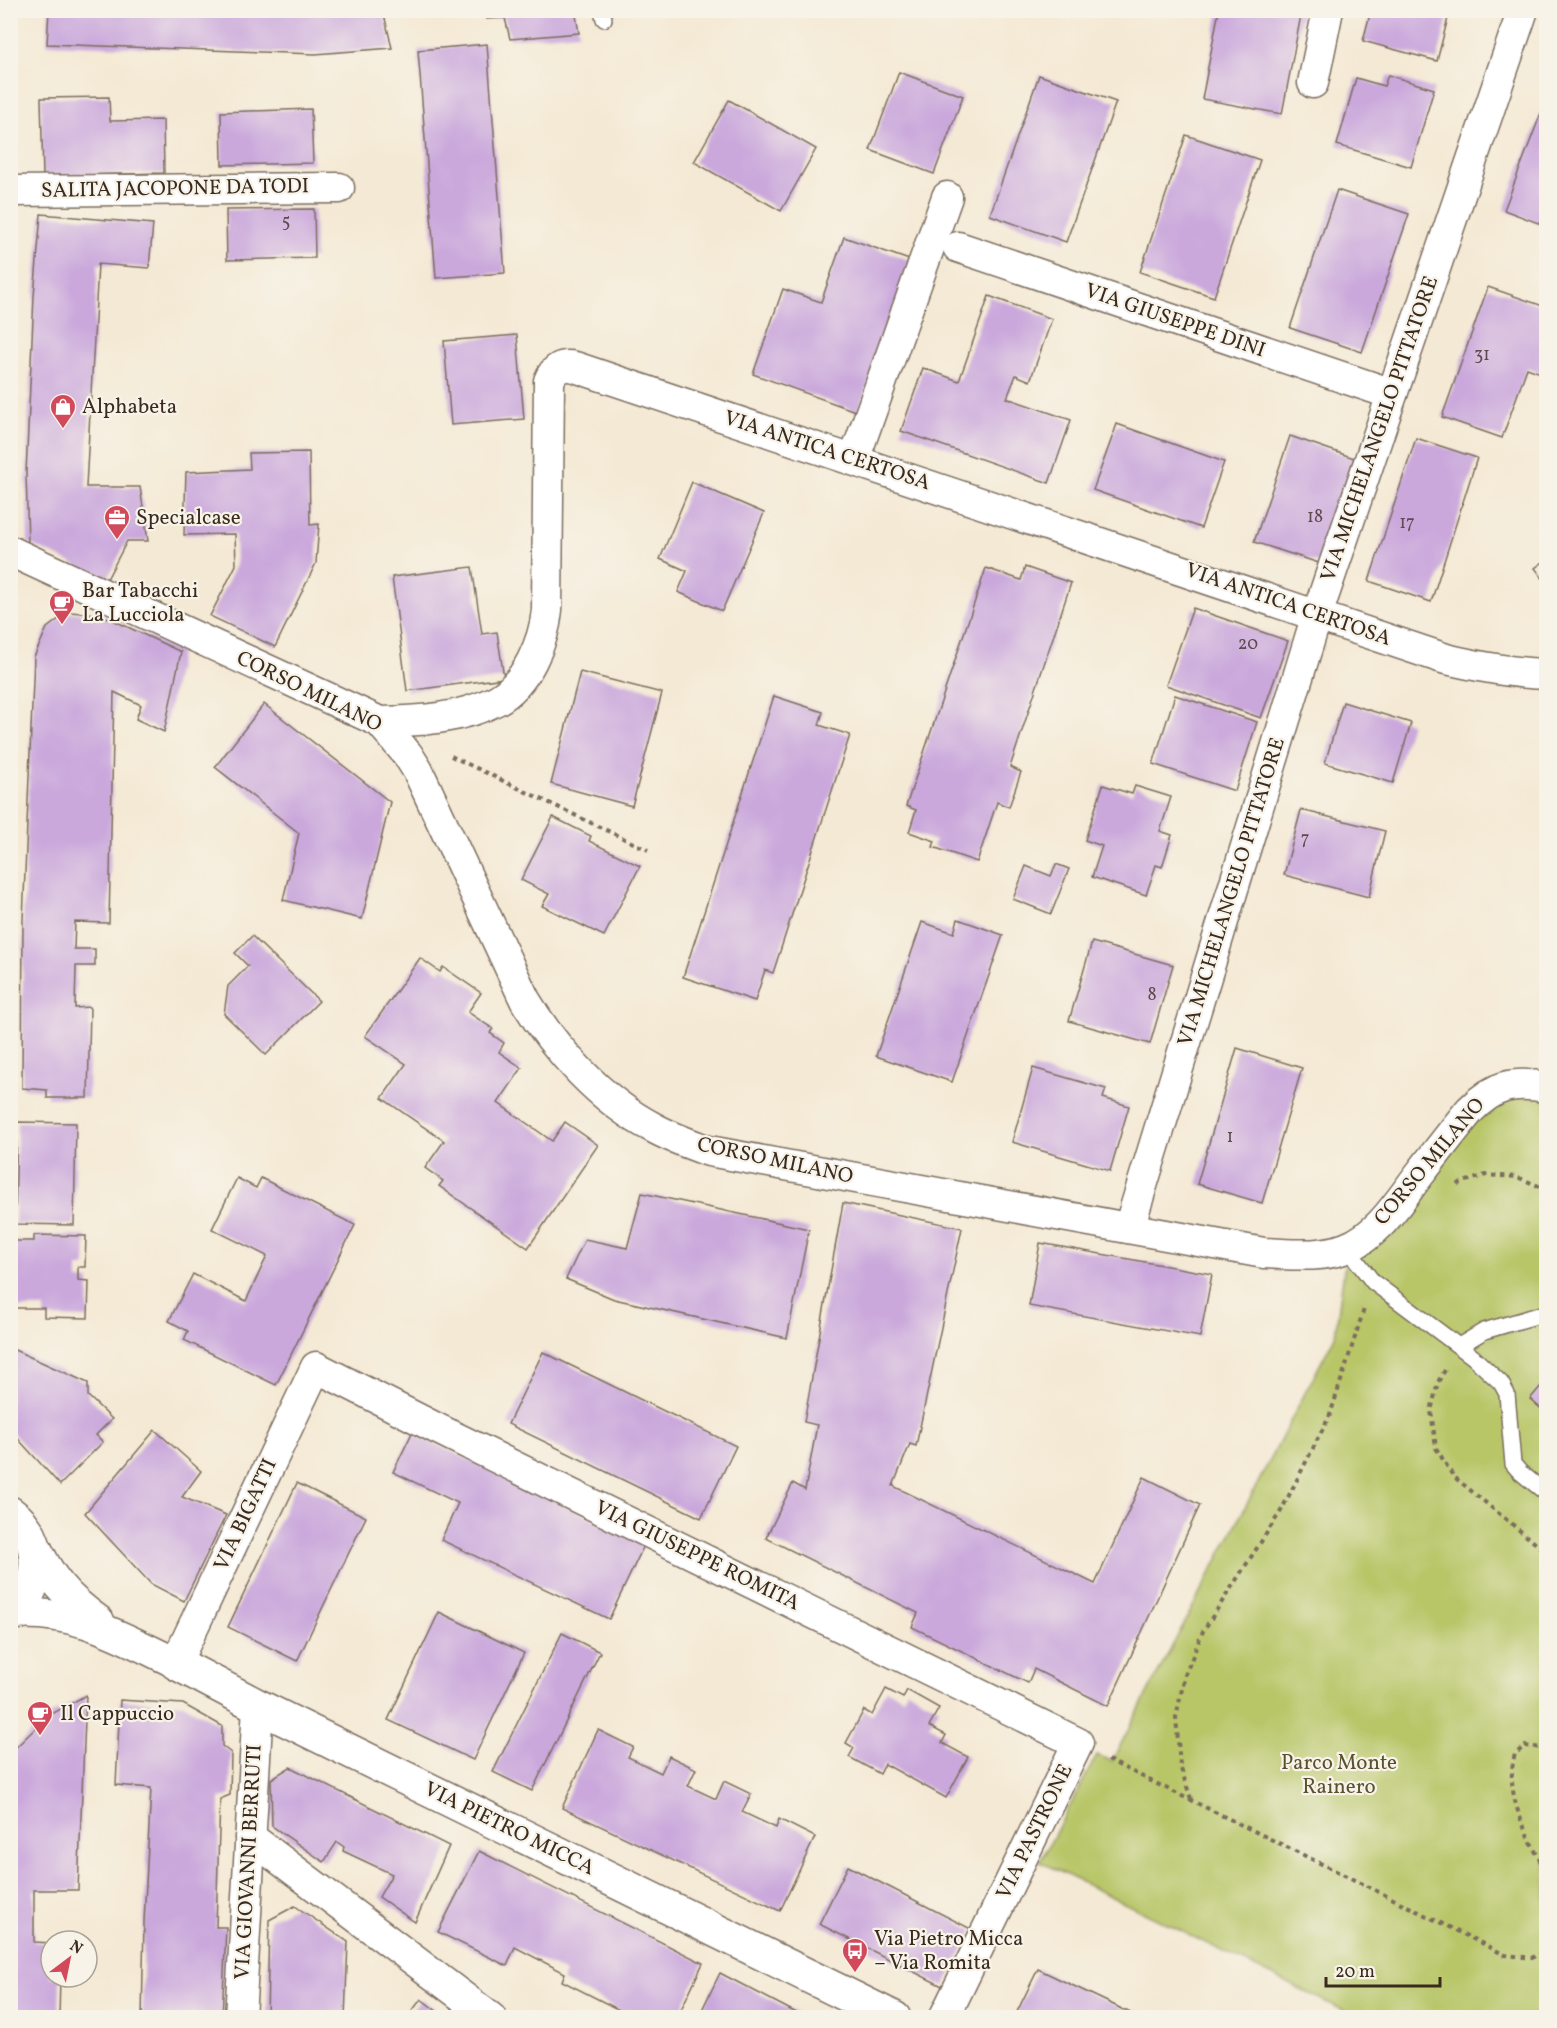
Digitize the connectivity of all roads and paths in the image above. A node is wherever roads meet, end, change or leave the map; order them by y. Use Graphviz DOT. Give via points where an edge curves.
graph roads {
  1 [pos="1328,10"];
  2 [pos="1523,10"];
  3 [pos="1313,83"];
  4 [pos="339,188"];
  5 [pos="10,191"];
  6 [pos="947,197"];
  7 [pos="958,247"];
  8 [pos="1392,394"];
  9 [pos="854,460"];
  10 [pos="10,551"];
  11 [pos="1317,615"];
  12 [pos="1546,674"];
  13 [pos="380,722"];
  14 [pos="448,755"];
  15 [pos="648,850"];
  16 [pos="1546,1087"];
  17 [pos="1546,1189"];
  18 [pos="1453,1192"];
  19 [pos="1129,1228"];
  20 [pos="1347,1248"];
  21 [pos="1373,1282"];
  22 [pos="1546,1313"];
  23 [pos="1459,1346"];
  24 [pos="316,1367"];
  25 [pos="1546,1493"];
  26 [pos="17,1520"];
  27 [pos="1546,1552"];
  28 [pos="11,1615"];
  29 [pos="124,1638"];
  30 [pos="176,1663"];
  31 [pos="258,1706"];
  32 [pos="1078,1743"];
  33 [pos="1546,1751"];
  34 [pos="1191,1799"];
  35 [pos="250,1837"];
  36 [pos="1546,1872"];
  37 [pos="1546,1948"];
  38 [pos="240,2018"];
  39 [pos="491,2018"];
  40 [pos="894,2018"];
  41 [pos="944,2018"];
  1 -- 3 [label="street"];
  2 -- 8 [label="street, VIA MICHELANGELO PITTATORE"];
  4 -- 5 [label="street, SALITA JACOPONE DA TODI"];
  6 -- 9 [label="street"];
  7 -- 8 [label="street, VIA GIUSEPPE DINI"];
  8 -- 11 [label="street, VIA MICHELANGELO PITTATORE"];
  9 -- 11 [label="street, VIA ANTICA CERTOSA"];
  9 -- 13 [label="street, VIA ANTICA CERTOSA" via="575,367 558,367 549,386 547,610 534,656 510,691 496,700 438,719"];
  10 -- 13 [label="street, CORSO MILANO"];
  11 -- 12 [label="street, VIA ANTICA CERTOSA" via="1446,659 1517,673"];
  11 -- 19 [label="street, VIA MICHELANGELO PITTATORE"];
  13 -- 19 [label="street, CORSO MILANO" via="418,771 533,1014 582,1072 634,1117 675,1139 709,1151"];
  14 -- 15 [label="path"];
  16 -- 20 [label="street, CORSO MILANO" via="1514,1084 1483,1097 1390,1212"];
  17 -- 18 [label="path" via="1517,1177 1486,1175 1460,1183"];
  19 -- 20 [label="street, CORSO MILANO" via="1264,1253 1319,1255"];
  20 -- 21 [label="lane"];
  21 -- 23 [label="lane"];
  21 -- 34 [label="path" via="1330,1415 1281,1511 1203,1631 1185,1675 1176,1717 1180,1766"];
  22 -- 23 [label="lane" via="1484,1331"];
  23 -- 25 [label="lane" via="1501,1383 1507,1394 1513,1464"];
  23 -- 27 [label="path" via="1438,1382 1431,1411 1436,1448 1453,1476"];
  24 -- 30 [label="street, VIA BIGATTI"];
  24 -- 32 [label="street, VIA GIUSEPPE ROMITA"];
  26 -- 28 [label="street" via="36,1555 36,1576 26,1600"];
  26 -- 29 [label="street, VIA PIETRO MICCA" via="57,1585 84,1611"];
  28 -- 29 [label="street, VIA PIETRO MICCA" via="69,1617"];
  29 -- 30 [label="street, VIA PIETRO MICCA"];
  30 -- 31 [label="street, VIA PIETRO MICCA"];
  31 -- 35 [label="street, VIA GIOVANNI BERRUTI"];
  31 -- 40 [label="street, VIA PIETRO MICCA"];
  32 -- 34 [label="path"];
  32 -- 41 [label="street, VIA PASTRONE"];
  33 -- 36 [label="path" via="1525,1746 1515,1754 1510,1780 1521,1822"];
  34 -- 37 [label="path" via="1505,1955 1532,1958"];
  35 -- 38 [label="street, VIA GIOVANNI BERRUTI"];
  35 -- 39 [label="street"];
}
